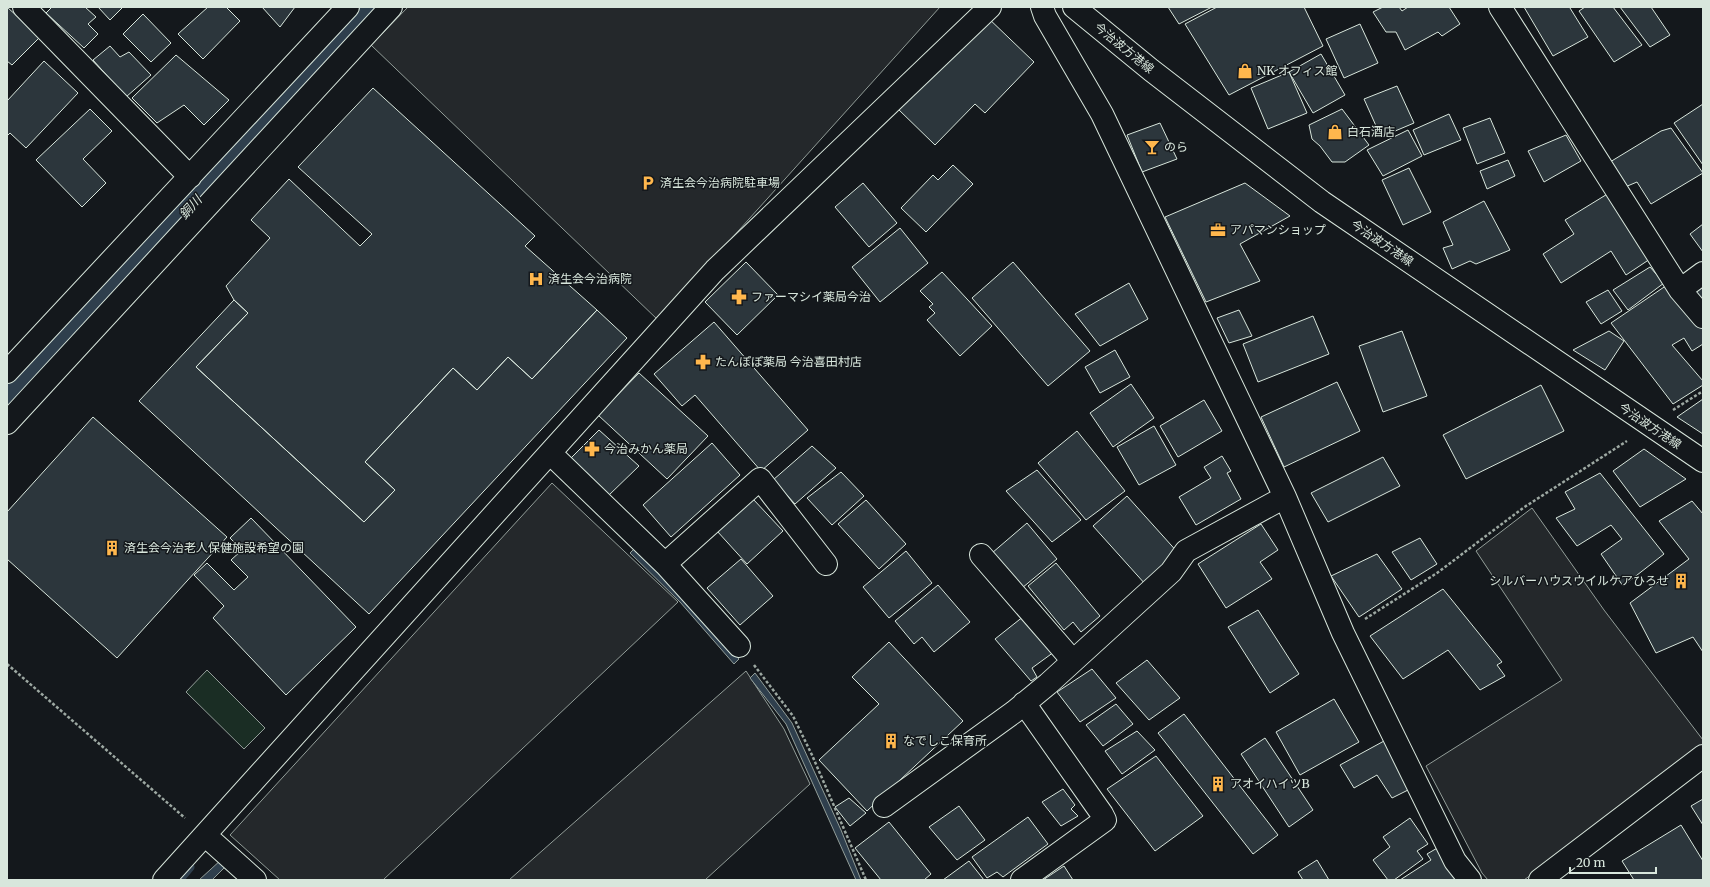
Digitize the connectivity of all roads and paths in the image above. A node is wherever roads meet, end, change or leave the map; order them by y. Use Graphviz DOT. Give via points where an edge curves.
graph roads {
  1 [pos="24,7"];
  2 [pos="348,7"];
  3 [pos="391,7"];
  4 [pos="990,7"];
  5 [pos="1042,7"];
  6 [pos="1074,7"];
  7 [pos="1500,7"];
  8 [pos="190,177"];
  9 [pos="1703,273"];
  10 [pos="1680,290"];
  11 [pos="1703,317"];
  12 [pos="7,372"];
  13 [pos="1703,391"];
  14 [pos="7,423"];
  15 [pos="1649,426"];
  16 [pos="550,453"];
  17 [pos="1703,462"];
  18 [pos="1285,497"];
  19 [pos="981,555"];
  20 [pos="665,564"];
  21 [pos="826,564"];
  22 [pos="1343,633"];
  23 [pos="739,646"];
  24 [pos="1073,661"];
  25 [pos="7,664"];
  26 [pos="1024,703"];
  27 [pos="1703,756"];
  28 [pos="884,806"];
  29 [pos="206,836"];
  30 [pos="164,880"];
  31 [pos="255,880"];
  32 [pos="866,880"];
  33 [pos="1022,880"];
  34 [pos="1470,880"];
  35 [pos="1540,880"];
  1 -- 8 [label="street"];
  2 -- 8 [label="street"];
  3 -- 14 [label="street"];
  4 -- 16 [label="street" via="715,270"];
  5 -- 18 [label="street" via="1102,114"];
  6 -- 15 [label="street, 今治波方港線" via="1322,202"];
  7 -- 10 [label="street"];
  8 -- 12 [label="street"];
  9 -- 10 [label="street"];
  10 -- 11 [label="street"];
  13 -- 15 [label="path"];
  15 -- 17 [label="street, 今治波方港線"];
  15 -- 22 [label="path" via="1523,508 1437,573"];
  16 -- 20 [label="street"];
  16 -- 29 [label="street"];
  18 -- 22 [label="street"];
  18 -- 24 [label="street" via="1186,551 1172,572"];
  19 -- 24 [label="street"];
  20 -- 21 [label="street" via="760,478"];
  20 -- 23 [label="street"];
  22 -- 34 [label="street" via="1455,861"];
  23 -- 32 [label="path" via="793,716"];
  24 -- 26 [label="street"];
  25 -- 29 [label="path"];
  26 -- 28 [label="street"];
  26 -- 33 [label="street" via="1105,820"];
  27 -- 35 [label="street"];
  29 -- 30 [label="street"];
  29 -- 31 [label="street"];
}
